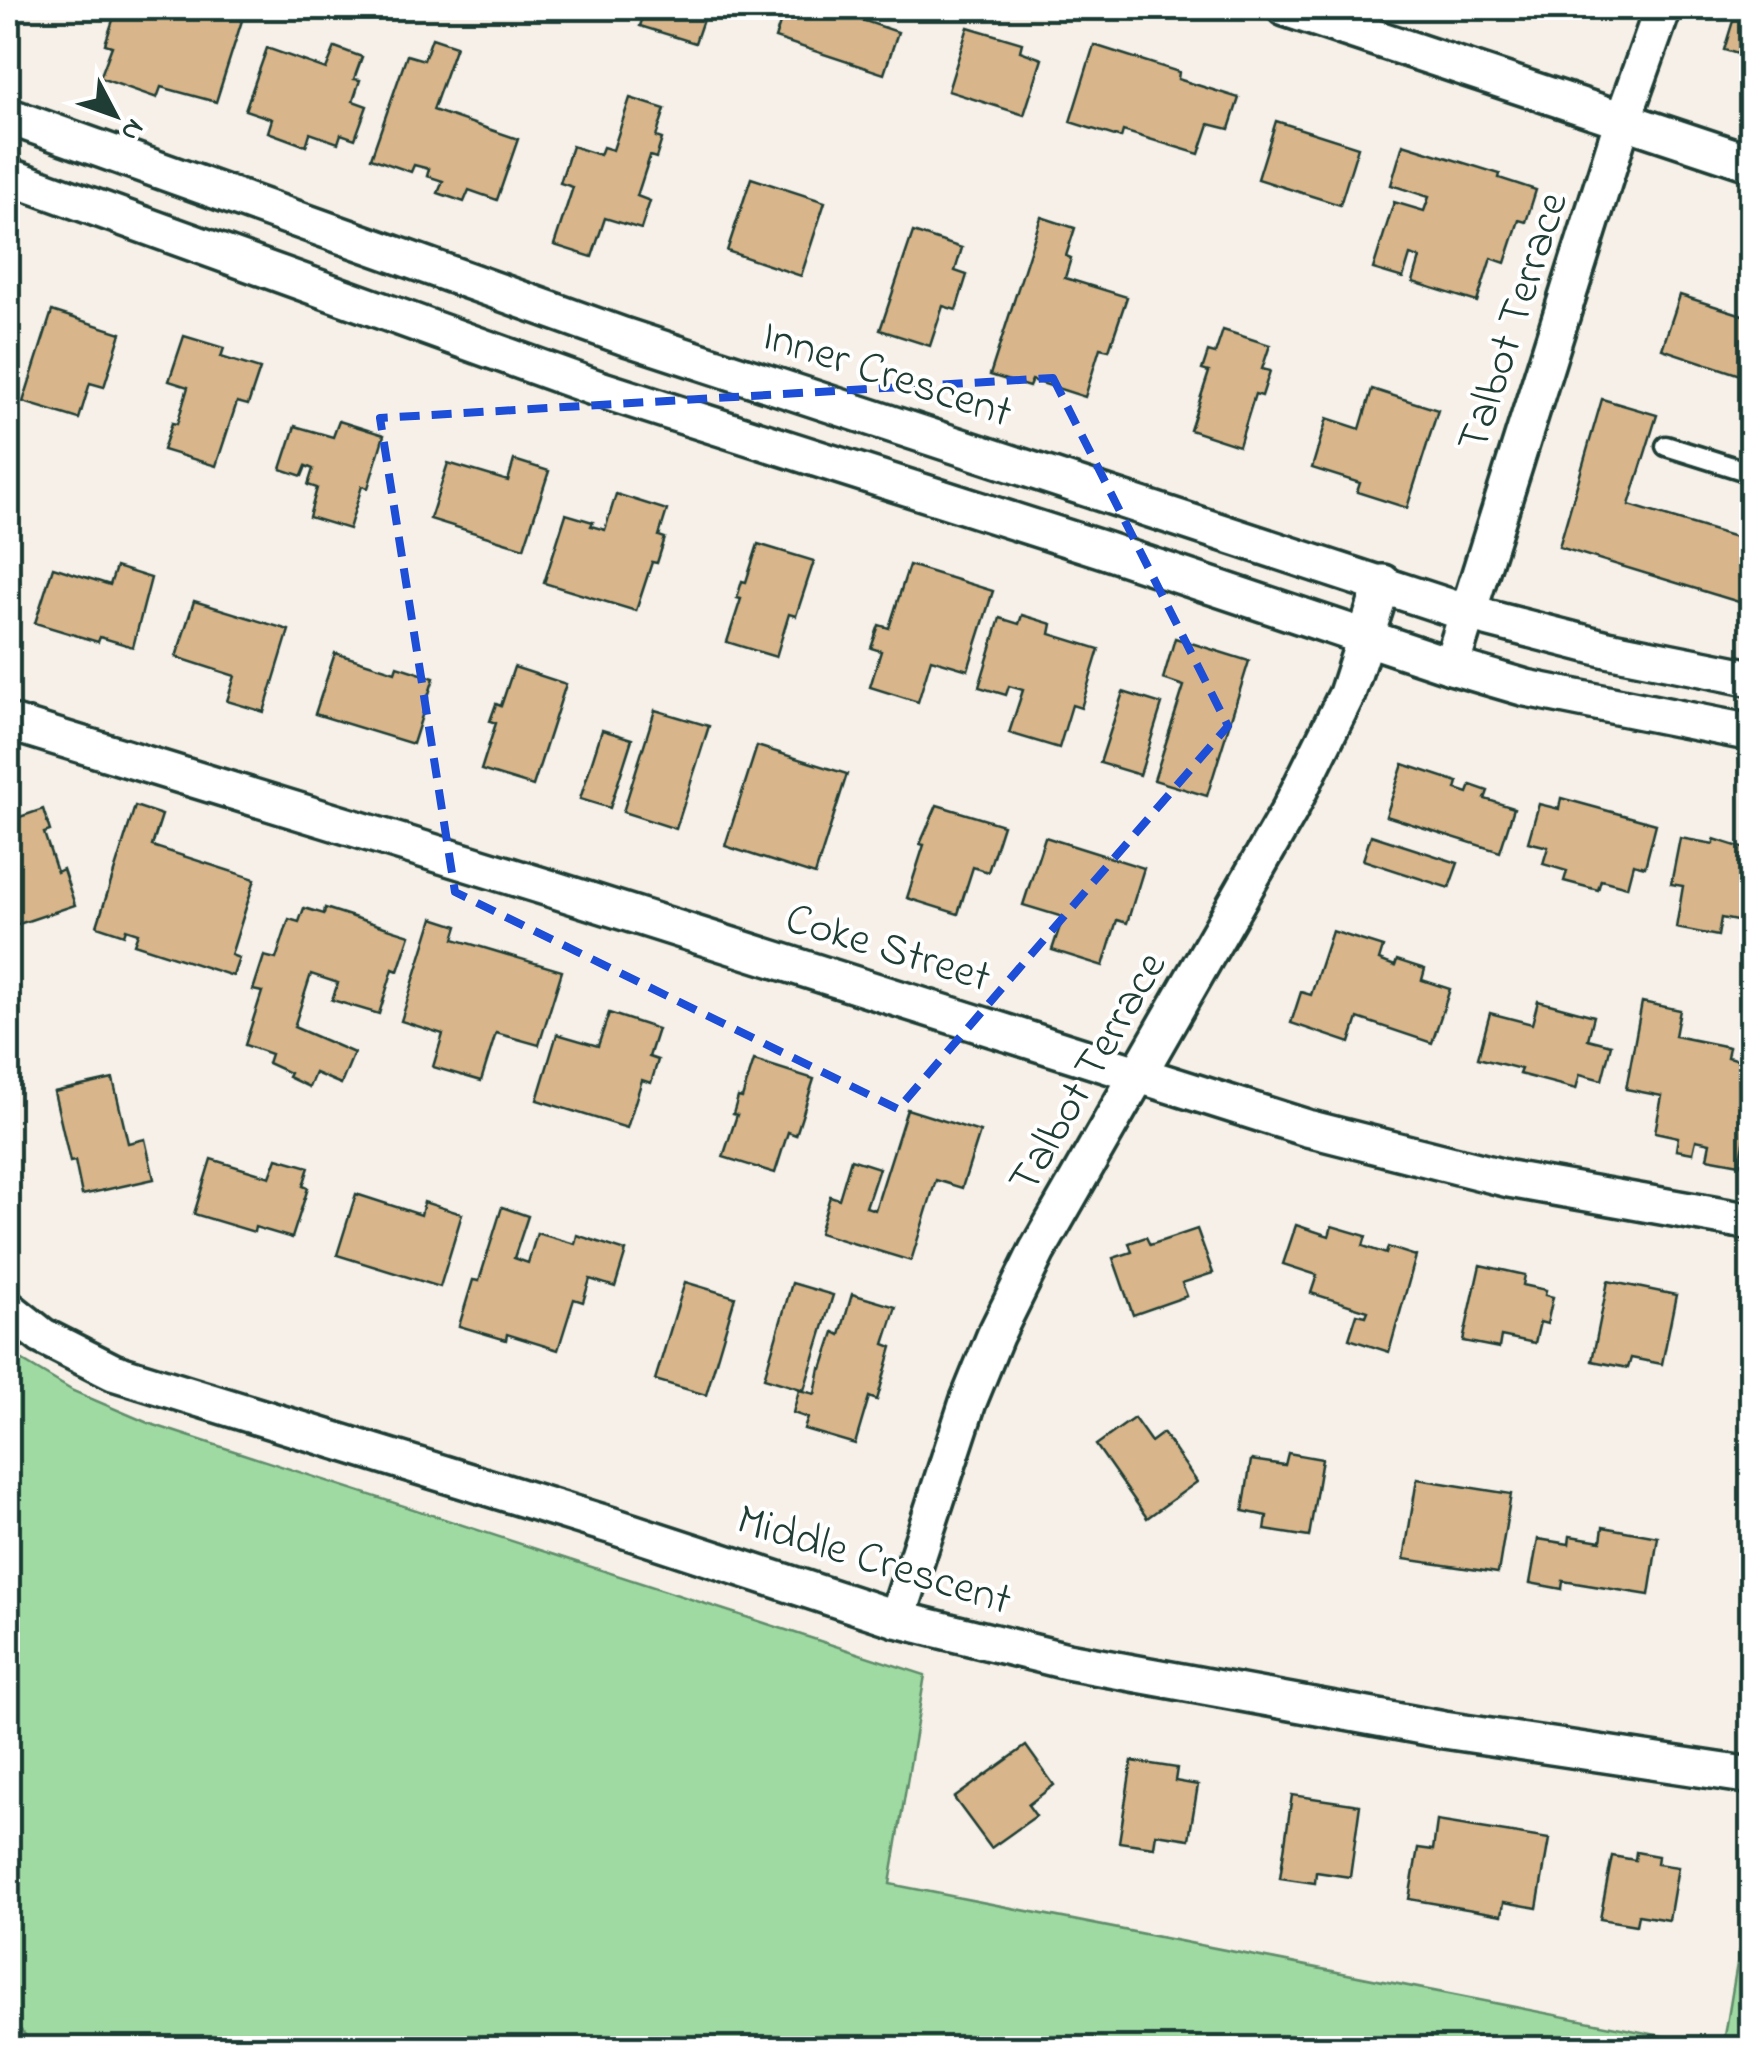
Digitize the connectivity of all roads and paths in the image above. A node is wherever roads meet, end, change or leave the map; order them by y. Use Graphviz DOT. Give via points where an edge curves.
graph roads {
  1 [pos="1285,8"];
  2 [pos="1663,8"];
  3 [pos="8,116"];
  4 [pos="1624,120"];
  5 [pos="1752,163"];
  6 [pos="8,176"];
  7 [pos="1666,446"];
  8 [pos="1752,472"];
  9 [pos="1383,582"];
  10 [pos="1467,612"];
  11 [pos="1367,638"];
  12 [pos="1452,666"];
  13 [pos="1752,678"];
  14 [pos="8,722"];
  15 [pos="1752,733"];
  16 [pos="1138,1073"];
  17 [pos="1752,1222"];
  18 [pos="8,1309"];
  19 [pos="896,1619"];
  20 [pos="1752,1776"];
  1 -- 4 [label="street"];
  2 -- 4 [label="street, Talbot Terrace"];
  3 -- 9 [label="street, Inner Crescent" via="623,336"];
  4 -- 5 [label="street"];
  4 -- 10 [label="street, Talbot Terrace"];
  6 -- 11 [label="street" via="596,388"];
  7 -- 8 [label="lane"];
  9 -- 10 [label="street, Inner Crescent"];
  9 -- 11 [label="street, Talbot Terrace"];
  10 -- 12 [label="street, Talbot Terrace"];
  10 -- 13 [label="street, Inner Crescent"];
  11 -- 12 [label="street"];
  11 -- 16 [label="street, Talbot Terrace" via="1348,694 1289,812"];
  12 -- 15 [label="street" via="1526,688"];
  14 -- 16 [label="street, Coke Street"];
  16 -- 17 [label="street, Coke Street" via="1306,1128 1509,1179"];
  16 -- 19 [label="street, Talbot Terrace" via="994,1336"];
  18 -- 19 [label="street, Middle Crescent" via="42,1336 113,1372"];
  19 -- 20 [label="street, Middle Crescent" via="1067,1661 1444,1730"];
}
